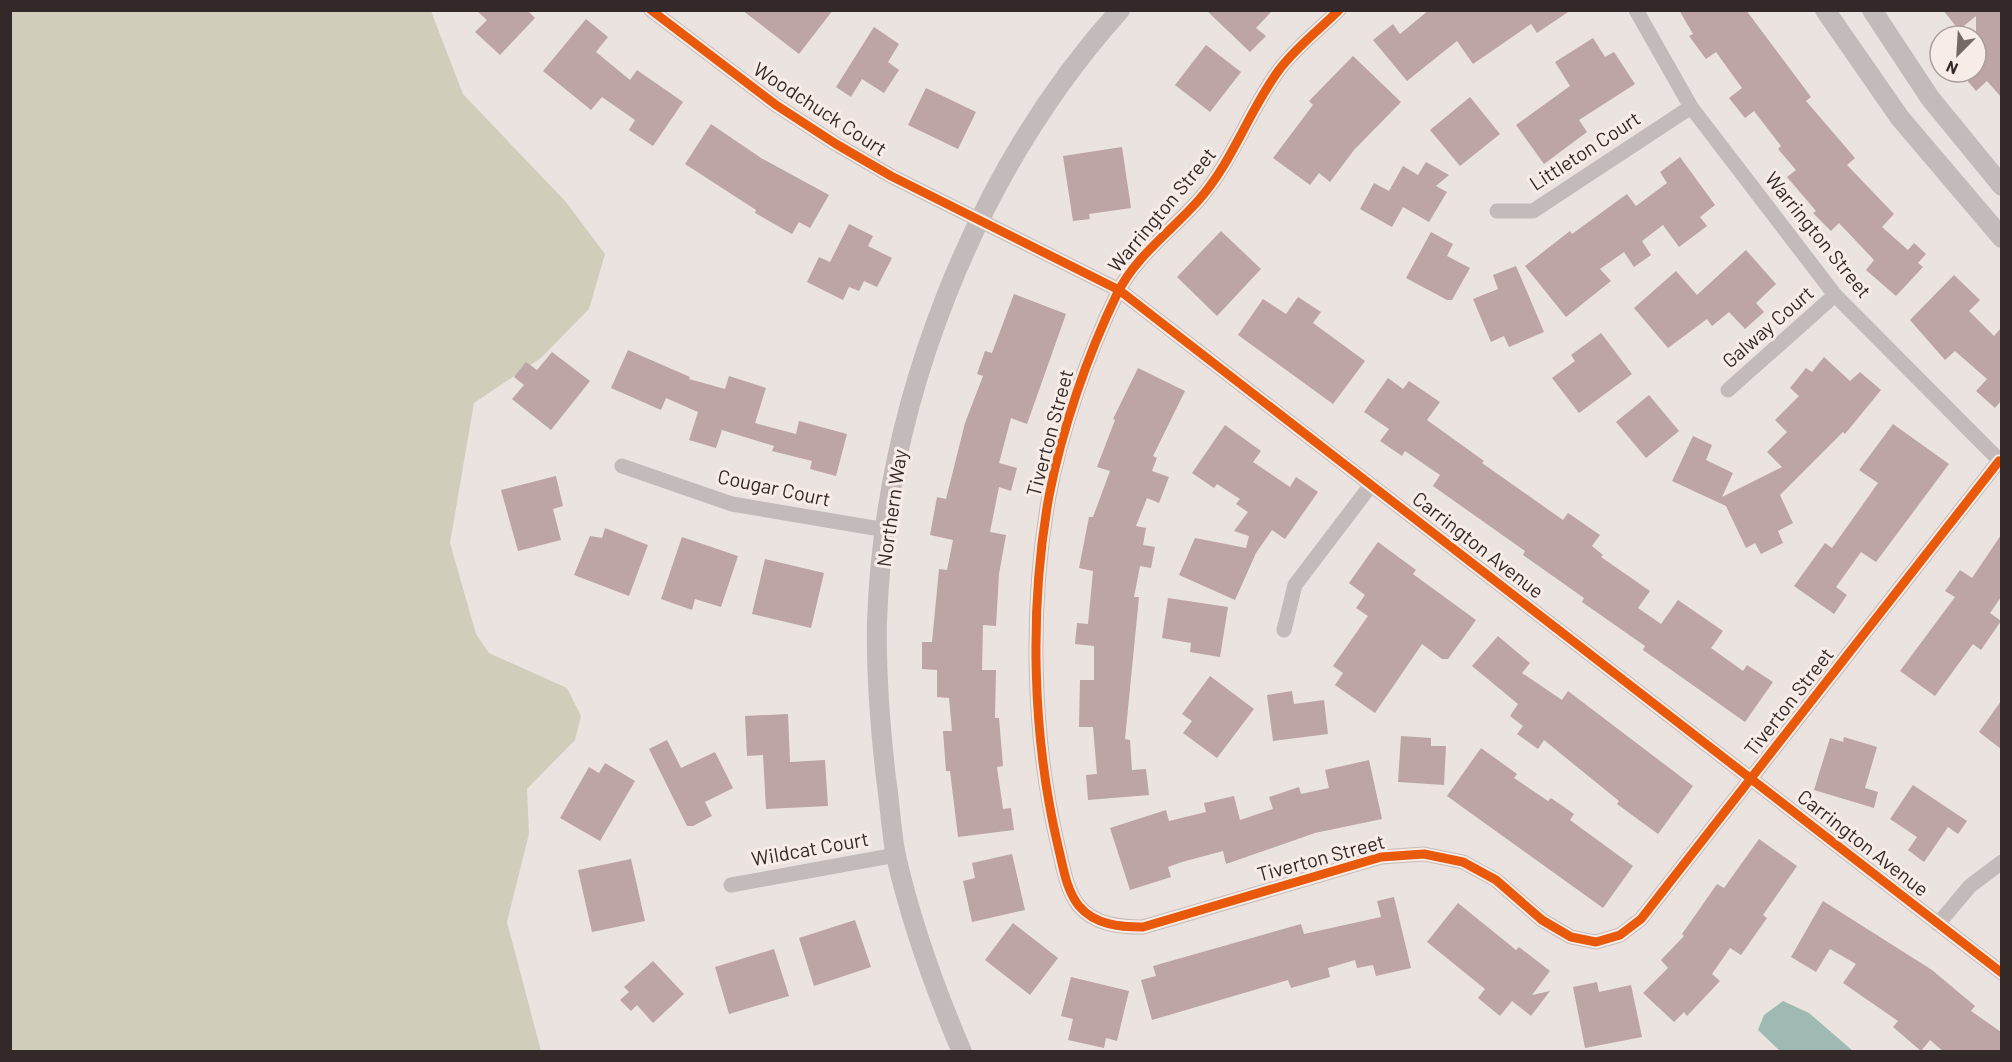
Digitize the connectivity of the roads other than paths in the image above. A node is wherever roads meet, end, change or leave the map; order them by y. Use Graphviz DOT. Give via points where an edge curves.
graph roads {
  1 [pos="651,10"];
  2 [pos="1120,10"];
  3 [pos="1339,10"];
  4 [pos="1636,10"];
  5 [pos="1825,10"];
  6 [pos="1872,10"];
  7 [pos="1690,107"];
  8 [pos="2001,186"];
  9 [pos="1497,211"];
  10 [pos="980,221"];
  11 [pos="2001,238"];
  12 [pos="1119,290"];
  13 [pos="1835,296"];
  14 [pos="1728,390"];
  15 [pos="2000,462"];
  16 [pos="622,466"];
  17 [pos="1371,485"];
  18 [pos="886,530"];
  19 [pos="1284,630"];
  20 [pos="1751,779"];
  21 [pos="896,855"];
  22 [pos="2001,862"];
  23 [pos="731,885"];
  24 [pos="1938,924"];
  25 [pos="2001,973"];
  26 [pos="962,1052"];
  1 -- 10 [label="street, Woodchuck Court" via="776,105 836,144"];
  2 -- 10 [label="street, Northern Way" via="1056,89"];
  3 -- 12 [label="street, Warrington Street" via="1277,72 1220,172 1197,202 1150,248"];
  4 -- 7 [label="street, Warrington Street"];
  5 -- 11 [label="street" via="1900,118"];
  6 -- 8 [label="street" via="1930,98"];
  7 -- 9 [label="street, Littleton Court" via="1533,211"];
  7 -- 13 [label="street, Warrington Street"];
  10 -- 12 [label="street, Carrington Avenue"];
  10 -- 18 [label="street, Northern Way" via="926,351 905,423"];
  12 -- 17 [label="street, Carrington Avenue"];
  12 -- 20 [label="street, Tiverton Street" via="1081,380 1050,494 1042,550 1037,706 1053,825 1066,880 1079,907 1098,921 1118,927 1143,927 1382,857 1424,854 1463,862 1496,880 1542,920 1571,937 1596,942 1620,935 1641,919"];
  13 -- 14 [label="street, Galway Court"];
  13 -- 15 [label="street, Warrington Street"];
  15 -- 20 [label="street, Tiverton Street"];
  16 -- 18 [label="street, Cougar Court" via="732,504"];
  17 -- 19 [label="street" via="1295,585"];
  17 -- 20 [label="street, Carrington Avenue"];
  18 -- 21 [label="street, Northern Way" via="877,620 878,695"];
  20 -- 24 [label="street, Carrington Avenue"];
  21 -- 23 [label="street, Wildcat Court"];
  21 -- 26 [label="street, Northern Way" via="932,975"];
  22 -- 24 [label="street" via="1970,886"];
  24 -- 25 [label="street, Carrington Avenue"];
}
